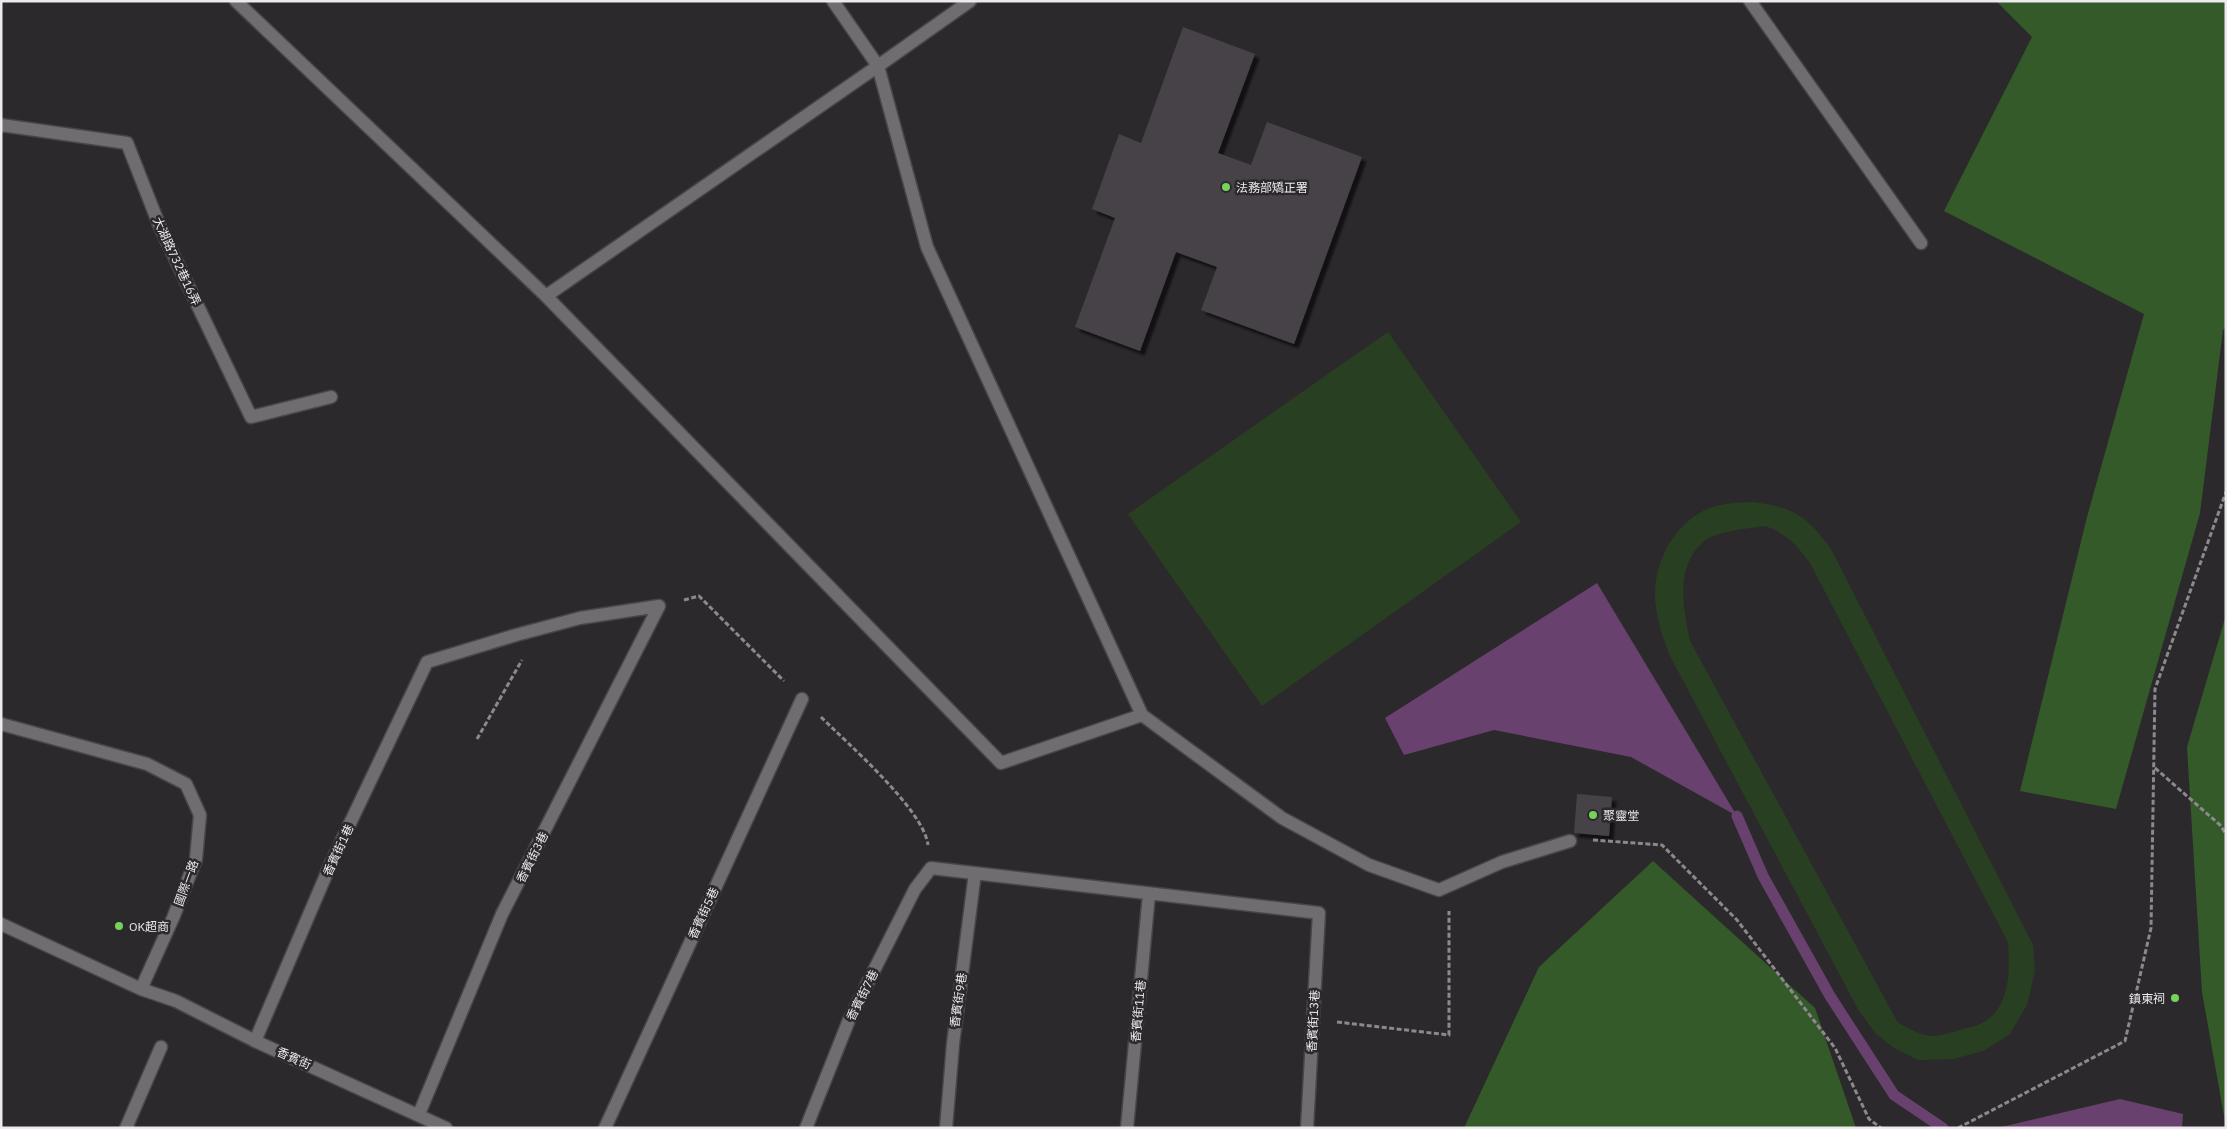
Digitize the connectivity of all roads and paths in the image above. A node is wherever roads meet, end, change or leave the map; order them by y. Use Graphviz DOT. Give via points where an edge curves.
graph roads {
  1 [pos="236,1"];
  2 [pos="832,1"];
  3 [pos="970,1"];
  4 [pos="1750,1"];
  5 [pos="878,66"];
  6 [pos="1,125"];
  7 [pos="1921,243"];
  8 [pos="546,296"];
  9 [pos="331,397"];
  10 [pos="2226,492"];
  11 [pos="659,606"];
  12 [pos="539,629"];
  13 [pos="802,699"];
  14 [pos="1142,716"];
  15 [pos="1,724"];
  16 [pos="477,739"];
  17 [pos="2154,768"];
  18 [pos="2226,834"];
  19 [pos="1570,841"];
  20 [pos="931,868"];
  21 [pos="975,873"];
  22 [pos="1449,886"];
  23 [pos="1149,894"];
  24 [pos="1,924"];
  25 [pos="141,989"];
  26 [pos="1313,1019"];
  27 [pos="255,1040"];
  28 [pos="161,1047"];
  29 [pos="419,1114"];
  30 [pos="126,1128"];
  31 [pos="446,1128"];
  32 [pos="605,1128"];
  33 [pos="806,1128"];
  34 [pos="946,1128"];
  35 [pos="1127,1128"];
  36 [pos="1307,1128"];
  37 [pos="1881,1128"];
  38 [pos="1958,1128"];
  1 -- 8 [label="street"];
  2 -- 5 [label="street"];
  3 -- 5 [label="street"];
  4 -- 7 [label="street"];
  5 -- 8 [label="street"];
  5 -- 14 [label="street" via="927,248"];
  6 -- 9 [label="street, 大湖路732巷16弄" via="128,143 160,228 251,417"];
  8 -- 14 [label="street" via="1001,763"];
  10 -- 17 [label="path" via="2155,689"];
  11 -- 12 [label="street" via="580,618"];
  11 -- 13 [label="path" via="699,596"];
  11 -- 29 [label="street, 香賓街3巷" via="502,914"];
  12 -- 16 [label="path"];
  12 -- 27 [label="street, 香賓街1巷" via="427,662 332,861"];
  13 -- 20 [label="path" via="912,810 927,837"];
  13 -- 32 [label="street, 香賓街5巷"];
  14 -- 22 [label="street" via="1282,818 1369,865 1439,890"];
  15 -- 25 [label="street, 國際一路" via="147,764 186,784 200,815 196,859"];
  17 -- 18 [label="path" via="2220,825"];
  17 -- 38 [label="path" via="2151,928 2125,1041"];
  19 -- 22 [label="street" via="1502,862"];
  19 -- 37 [label="path" via="1600,839 1662,845 1737,920 1835,1048 1869,1119"];
  20 -- 21 [label="street"];
  20 -- 33 [label="street, 香賓街7巷" via="915,889 849,1020"];
  21 -- 23 [label="street"];
  21 -- 34 [label="street, 香賓街9巷" via="953,1044"];
  22 -- 26 [label="path" via="1449,1036"];
  23 -- 26 [label="street, 香賓街13巷" via="1319,913"];
  23 -- 35 [label="street, 香賓街11巷"];
  24 -- 25 [label="street"];
  25 -- 27 [label="street, 香賓街" via="176,1001"];
  26 -- 36 [label="street, 香賓街13巷"];
  27 -- 29 [label="street, 香賓街"];
  28 -- 30 [label="street"];
  29 -- 31 [label="street, 香賓街"];
}
